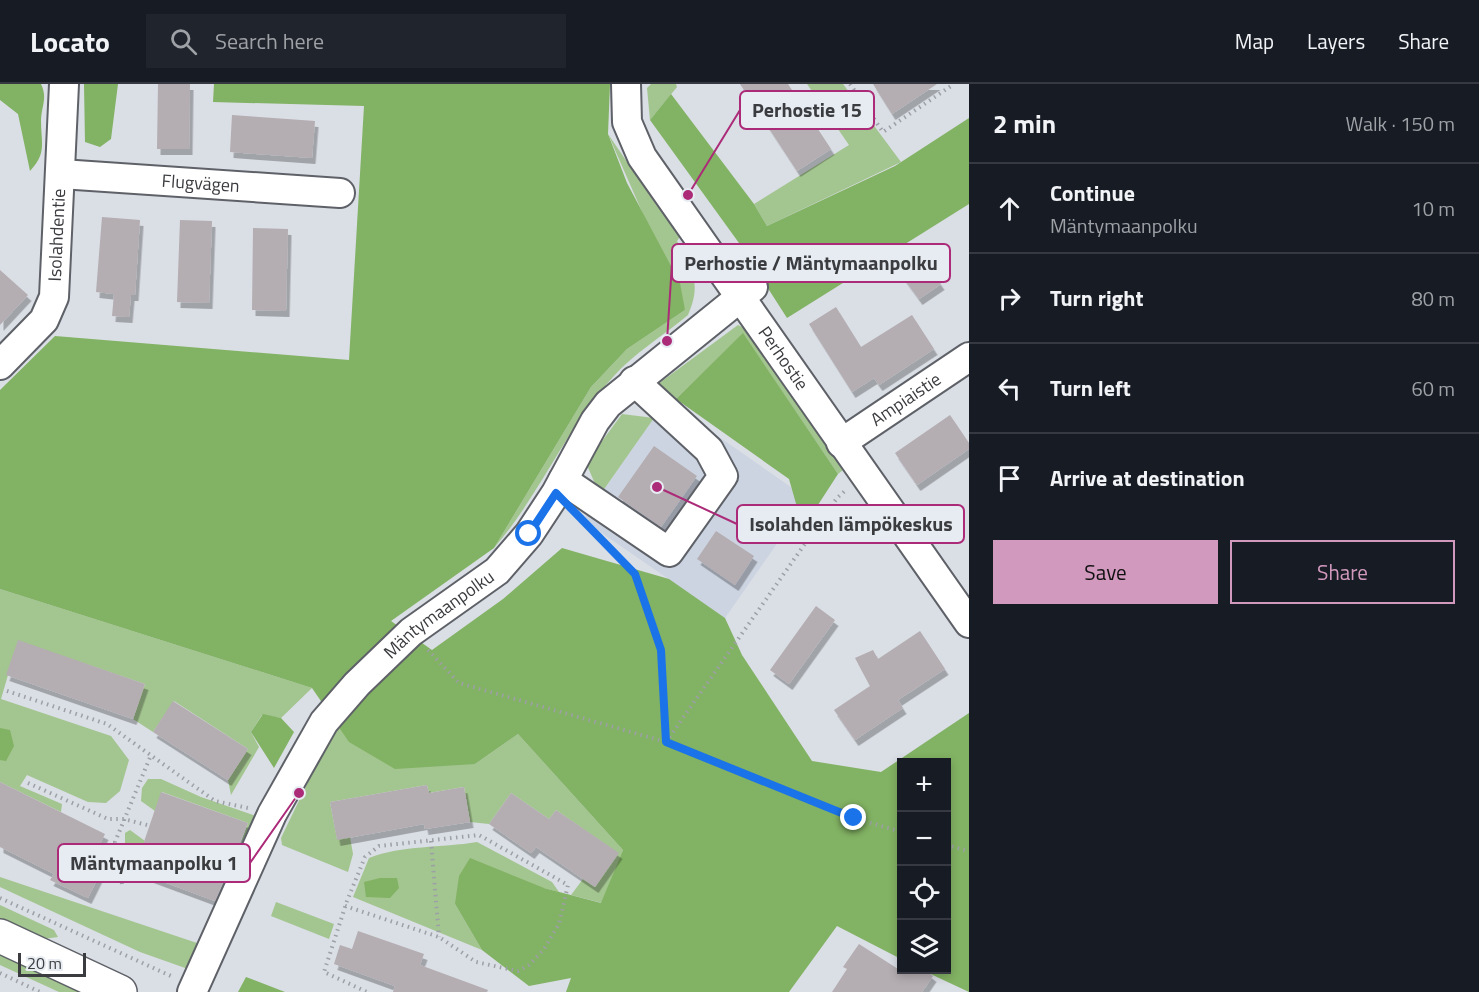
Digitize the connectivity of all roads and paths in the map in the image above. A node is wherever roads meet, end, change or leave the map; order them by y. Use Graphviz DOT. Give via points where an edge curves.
graph roads {
  1 [pos="64,84"];
  2 [pos="626,84"];
  3 [pos="850,84"];
  4 [pos="954,84"];
  5 [pos="61,174"];
  6 [pos="340,193"];
  7 [pos="747,293"];
  8 [pos="969,357"];
  9 [pos="0,365"];
  10 [pos="630,384"];
  11 [pos="841,443"];
  12 [pos="862,474"];
  13 [pos="563,480"];
  14 [pos="596,534"];
  15 [pos="969,623"];
  16 [pos="411,632"];
  17 [pos="7,691"];
  18 [pos="666,742"];
  19 [pos="152,755"];
  20 [pos="28,783"];
  21 [pos="272,814"];
  22 [pos="124,819"];
  23 [pos="151,826"];
  24 [pos="897,831"];
  25 [pos="431,841"];
  26 [pos="951,846"];
  27 [pos="969,851"];
  28 [pos="122,884"];
  29 [pos="0,898"];
  30 [pos="345,906"];
  31 [pos="0,936"];
  32 [pos="438,937"];
  33 [pos="0,973"];
  34 [pos="193,990"];
  35 [pos="40,992"];
  36 [pos="120,992"];
  37 [pos="367,992"];
  1 -- 5 [label="street, Isolahdentie"];
  2 -- 7 [label="street, Perhostie" via="627,122 642,157"];
  3 -- 4 [label="path" via="883,132"];
  5 -- 6 [label="street, Flugvägen"];
  5 -- 9 [label="street, Isolahdentie" via="54,297 44,320"];
  7 -- 10 [label="street, Mäntymaanpolku"];
  7 -- 11 [label="street, Perhostie"];
  8 -- 11 [label="street, Ampiaistie"];
  10 -- 13 [label="street, Mäntymaanpolku" via="595,422"];
  10 -- 13 [label="street" via="709,450 723,476 669,552"];
  11 -- 12 [label="street, Perhostie"];
  12 -- 15 [label="street, Perhostie"];
  12 -- 18 [label="path" via="837,498"];
  13 -- 16 [label="street, Mäntymaanpolku" via="529,534 497,571"];
  14 -- 18 [label="path" via="635,574 661,650"];
  16 -- 18 [label="path" via="459,683"];
  16 -- 21 [label="street, Mäntymaanpolku" via="324,722"];
  17 -- 19 [label="path" via="107,724"];
  18 -- 24 [label="path" via="854,818"];
  19 -- 21 [label="path" via="215,801"];
  19 -- 22 [label="path"];
  20 -- 22 [label="path" via="108,819"];
  21 -- 34 [label="street, Mäntymaanpolku"];
  22 -- 23 [label="path"];
  22 -- 28 [label="path" via="115,842"];
  25 -- 30 [label="path" via="379,846 365,857"];
  25 -- 32 [label="path"];
  25 -- 32 [label="path" via="479,836 568,885 559,924 544,949 518,971 476,962"];
  26 -- 27 [label="path"];
  29 -- 34 [label="path"];
  30 -- 32 [label="path"];
  30 -- 37 [label="path" via="324,972"];
  31 -- 36 [label="main road"];
  33 -- 35 [label="path"];
}
